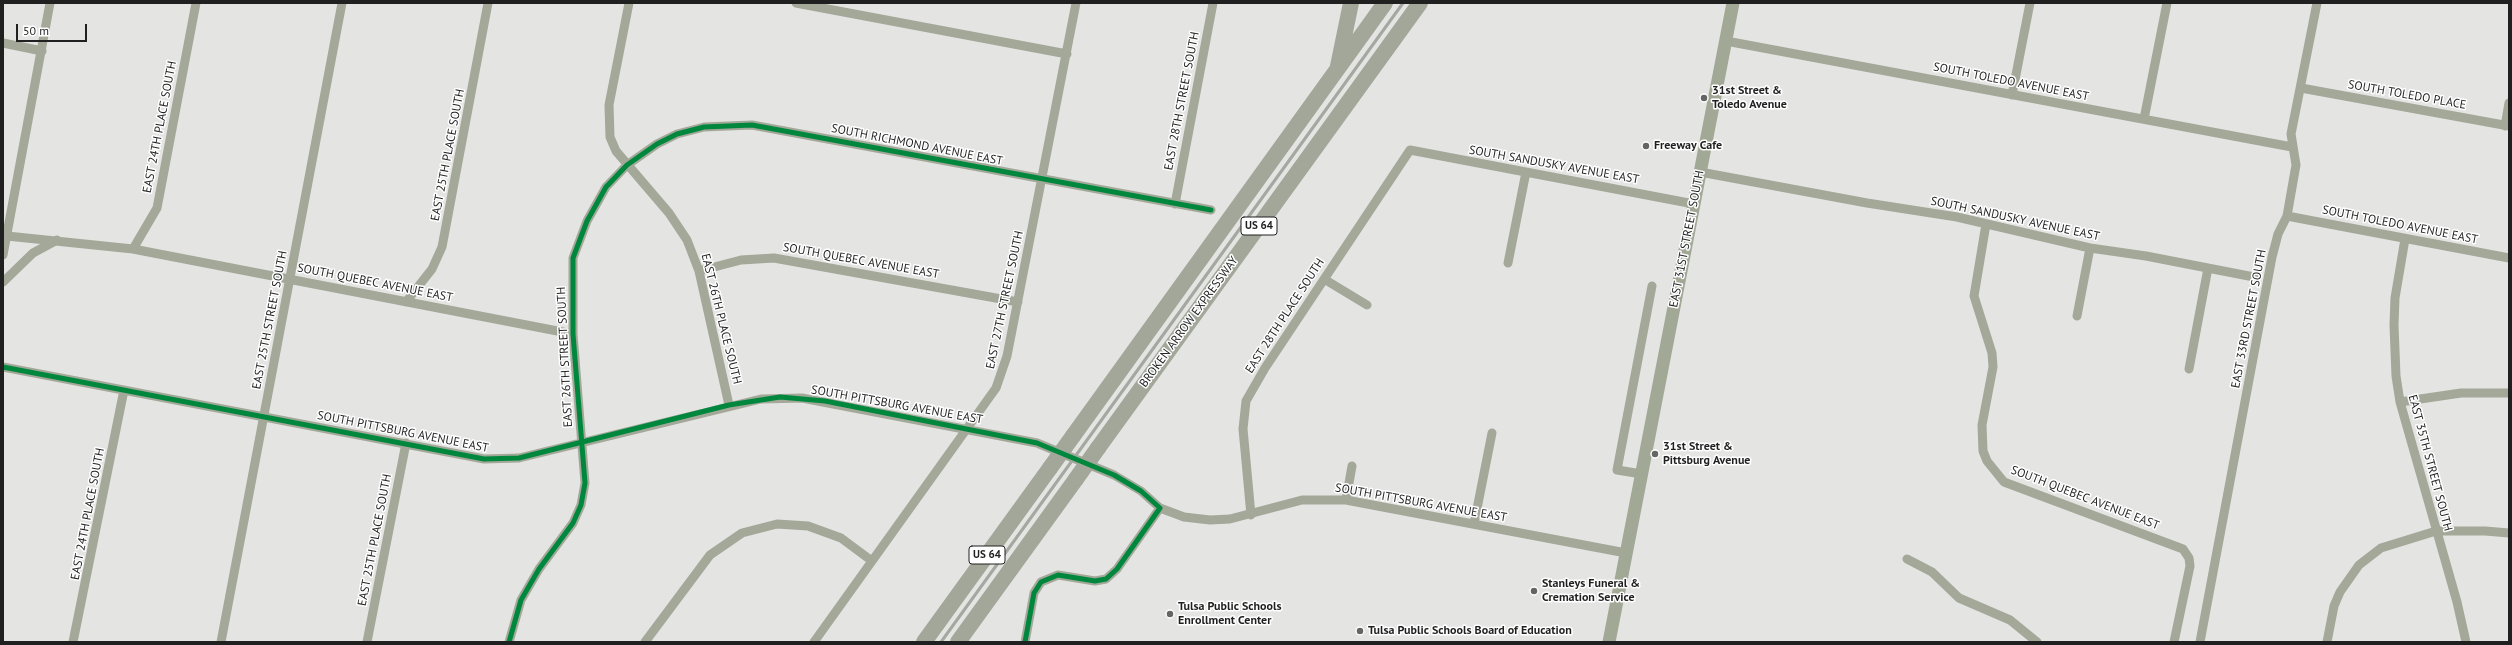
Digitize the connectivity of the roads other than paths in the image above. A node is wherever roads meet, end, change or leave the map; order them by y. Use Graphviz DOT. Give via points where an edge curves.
graph roads {
  1 [pos="50,3"];
  2 [pos="196,3"];
  3 [pos="342,3"];
  4 [pos="488,3"];
  5 [pos="629,3"];
  6 [pos="796,3"];
  7 [pos="1076,3"];
  8 [pos="1214,3"];
  9 [pos="1351,3"];
  10 [pos="1385,3"];
  11 [pos="1420,3"];
  12 [pos="1733,3"];
  13 [pos="2030,3"];
  14 [pos="2167,3"];
  15 [pos="2317,3"];
  16 [pos="1726,41"];
  17 [pos="3,43"];
  18 [pos="42,51"];
  19 [pos="1067,54"];
  20 [pos="1337,70"];
  21 [pos="2301,88"];
  22 [pos="2012,95"];
  23 [pos="2509,103"];
  24 [pos="2144,119"];
  25 [pos="2507,126"];
  26 [pos="2292,147"];
  27 [pos="1410,150"];
  28 [pos="627,165"];
  29 [pos="1526,172"];
  30 [pos="1700,172"];
  31 [pos="1042,178"];
  32 [pos="1175,204"];
  33 [pos="1694,204"];
  34 [pos="1211,210"];
  35 [pos="2287,216"];
  36 [pos="1986,224"];
  37 [pos="6,236"];
  38 [pos="2405,239"];
  39 [pos="57,240"];
  40 [pos="2090,248"];
  41 [pos="133,249"];
  42 [pos="3,255"];
  43 [pos="2509,258"];
  44 [pos="1508,263"];
  45 [pos="2208,268"];
  46 [pos="699,271"];
  47 [pos="2254,277"];
  48 [pos="290,279"];
  49 [pos="1324,279"];
  50 [pos="3,282"];
  51 [pos="1652,286"];
  52 [pos="406,302"];
  53 [pos="1018,302"];
  54 [pos="1367,305"];
  55 [pos="2077,316"];
  56 [pos="573,334"];
  57 [pos="3,368"];
  58 [pos="2188,369"];
  59 [pos="124,390"];
  60 [pos="2509,393"];
  61 [pos="2400,402"];
  62 [pos="729,405"];
  63 [pos="264,416"];
  64 [pos="969,429"];
  65 [pos="1492,433"];
  66 [pos="406,443"];
  67 [pos="582,444"];
  68 [pos="1352,466"];
  69 [pos="1642,474"];
  70 [pos="1346,500"];
  71 [pos="1160,508"];
  72 [pos="1251,515"];
  73 [pos="1474,524"];
  74 [pos="2436,531"];
  75 [pos="2509,533"];
  76 [pos="1626,553"];
  77 [pos="1907,559"];
  78 [pos="872,560"];
  79 [pos="73,642"];
  80 [pos="221,642"];
  81 [pos="367,642"];
  82 [pos="509,642"];
  83 [pos="645,642"];
  84 [pos="814,642"];
  85 [pos="924,642"];
  86 [pos="958,642"];
  87 [pos="1025,642"];
  88 [pos="1609,642"];
  89 [pos="2037,642"];
  90 [pos="2174,642"];
  91 [pos="2200,642"];
  92 [pos="2327,642"];
  93 [pos="2466,642"];
  1 -- 18 [label="street"];
  2 -- 41 [label="street, EAST 24TH PLACE SOUTH" via="157,208"];
  3 -- 48 [label="street, EAST 25TH STREET SOUTH"];
  4 -- 52 [label="street, EAST 25TH PLACE SOUTH" via="442,247 432,269"];
  5 -- 28 [label="street" via="608,120 610,137 616,151"];
  6 -- 19 [label="street"];
  7 -- 19 [label="street, EAST 27TH STREET SOUTH"];
  8 -- 32 [label="street, EAST 28TH STREET SOUTH"];
  9 -- 20 [label="highway"];
  10 -- 20 [label="highway, US 64"];
  11 -- 86 [label="highway, BROKEN ARROW EXPRESSWAY / US 64, bridge"];
  12 -- 16 [label="main road, EAST 31ST STREET SOUTH"];
  13 -- 22 [label="street"];
  14 -- 24 [label="street"];
  15 -- 21 [label="street, EAST 33RD STREET SOUTH"];
  16 -- 22 [label="street, SOUTH TOLEDO AVENUE EAST"];
  16 -- 30 [label="main road, EAST 31ST STREET SOUTH"];
  17 -- 18 [label="street"];
  18 -- 37 [label="street"];
  19 -- 31 [label="street, EAST 27TH STREET SOUTH"];
  20 -- 85 [label="highway, US 64, bridge"];
  21 -- 25 [label="street, SOUTH TOLEDO PLACE"];
  21 -- 26 [label="street, EAST 33RD STREET SOUTH" via="2291,134"];
  22 -- 24 [label="street, SOUTH TOLEDO AVENUE EAST"];
  23 -- 25 [label="street"];
  24 -- 26 [label="street, SOUTH TOLEDO AVENUE EAST"];
  26 -- 35 [label="street, EAST 33RD STREET SOUTH" via="2296,165"];
  27 -- 29 [label="street, SOUTH SANDUSKY AVENUE EAST"];
  27 -- 49 [label="street, EAST 28TH PLACE SOUTH"];
  28 -- 31 [label="street, SOUTH RICHMOND AVENUE EAST" via="677,134 704,127 746,125 808,134"];
  28 -- 46 [label="street, EAST 26TH PLACE SOUTH" via="679,227"];
  28 -- 56 [label="street, EAST 26TH STREET SOUTH" via="595,203 573,258"];
  29 -- 33 [label="street, SOUTH SANDUSKY AVENUE EAST"];
  29 -- 44 [label="street"];
  30 -- 33 [label="main road, EAST 31ST STREET SOUTH"];
  30 -- 36 [label="street, SOUTH SANDUSKY AVENUE EAST"];
  31 -- 32 [label="street, SOUTH RICHMOND AVENUE EAST"];
  31 -- 53 [label="street, EAST 27TH STREET SOUTH"];
  32 -- 34 [label="street, SOUTH RICHMOND AVENUE EAST"];
  33 -- 69 [label="main road, EAST 31ST STREET SOUTH"];
  35 -- 38 [label="street, SOUTH TOLEDO AVENUE EAST"];
  35 -- 91 [label="street, EAST 33RD STREET SOUTH" via="2278,234 2272,257"];
  36 -- 40 [label="street, SOUTH SANDUSKY AVENUE EAST"];
  36 -- 90 [label="street, SOUTH QUEBEC AVENUE EAST" via="1974,296 1992,353 1993,367 1982,425 1983,451 1987,461 2004,482 2183,549 2190,558 2190,566"];
  37 -- 39 [label="street, SOUTH QUEBEC AVENUE EAST"];
  37 -- 42 [label="street"];
  38 -- 43 [label="street, SOUTH TOLEDO AVENUE EAST"];
  38 -- 61 [label="street, EAST 35TH STREET SOUTH" via="2395,298 2394,325"];
  39 -- 41 [label="street, SOUTH QUEBEC AVENUE EAST"];
  39 -- 50 [label="street" via="32,253"];
  40 -- 45 [label="street, SOUTH SANDUSKY AVENUE EAST"];
  40 -- 55 [label="street"];
  41 -- 48 [label="street, SOUTH QUEBEC AVENUE EAST"];
  45 -- 47 [label="street, SOUTH SANDUSKY AVENUE EAST"];
  45 -- 58 [label="street"];
  46 -- 53 [label="street, SOUTH QUEBEC AVENUE EAST" via="741,260 774,258"];
  46 -- 62 [label="street, EAST 26TH PLACE SOUTH"];
  48 -- 52 [label="street, SOUTH QUEBEC AVENUE EAST"];
  48 -- 63 [label="street, EAST 25TH STREET SOUTH"];
  49 -- 54 [label="street"];
  49 -- 72 [label="street, EAST 28TH PLACE SOUTH" via="1264,368 1246,401 1243,429"];
  51 -- 69 [label="street" via="1617,470"];
  52 -- 56 [label="street, SOUTH QUEBEC AVENUE EAST"];
  53 -- 64 [label="street, EAST 27TH STREET SOUTH" via="1007,356 996,388"];
  56 -- 67 [label="street, EAST 26TH STREET SOUTH"];
  57 -- 59 [label="street, SOUTH PITTSBURG AVENUE EAST"];
  59 -- 63 [label="street, SOUTH PITTSBURG AVENUE EAST"];
  59 -- 79 [label="street, EAST 24TH PLACE SOUTH"];
  60 -- 61 [label="street" via="2461,393"];
  61 -- 74 [label="street, EAST 35TH STREET SOUTH"];
  62 -- 64 [label="street, SOUTH PITTSBURG AVENUE EAST" via="761,399 802,398"];
  62 -- 67 [label="street, SOUTH PITTSBURG AVENUE EAST"];
  63 -- 66 [label="street, SOUTH PITTSBURG AVENUE EAST"];
  63 -- 80 [label="street, EAST 25TH STREET SOUTH"];
  64 -- 71 [label="street, SOUTH PITTSBURG AVENUE EAST" via="1037,443 1114,475 1141,491"];
  64 -- 78 [label="street, EAST 27TH STREET SOUTH"];
  65 -- 73 [label="street"];
  66 -- 67 [label="street, SOUTH PITTSBURG AVENUE EAST" via="471,457 498,459 519,458"];
  66 -- 81 [label="street, EAST 25TH PLACE SOUTH"];
  67 -- 82 [label="street, EAST 26TH STREET SOUTH" via="585,483 581,505 573,523 528,585"];
  68 -- 70 [label="street"];
  69 -- 76 [label="main road, EAST 31ST STREET SOUTH"];
  70 -- 72 [label="street, SOUTH PITTSBURG AVENUE EAST" via="1302,500"];
  70 -- 73 [label="street, SOUTH PITTSBURG AVENUE EAST"];
  71 -- 72 [label="street, SOUTH PITTSBURG AVENUE EAST" via="1184,516 1210,520"];
  71 -- 87 [label="street" via="1117,569 1106,579 1095,581 1058,575 1041,582 1034,593"];
  73 -- 76 [label="street, SOUTH PITTSBURG AVENUE EAST"];
  74 -- 75 [label="street"];
  74 -- 92 [label="street" via="2394,543 2371,555 2359,565 2340,592 2334,606"];
  74 -- 93 [label="street, EAST 35TH STREET SOUTH"];
  76 -- 88 [label="main road, EAST 31ST STREET SOUTH"];
  77 -- 89 [label="street" via="1932,572 1959,598 2010,620"];
  78 -- 83 [label="street" via="841,538 808,526 777,524 742,533 710,556"];
  78 -- 84 [label="street, EAST 27TH STREET SOUTH"];
}
